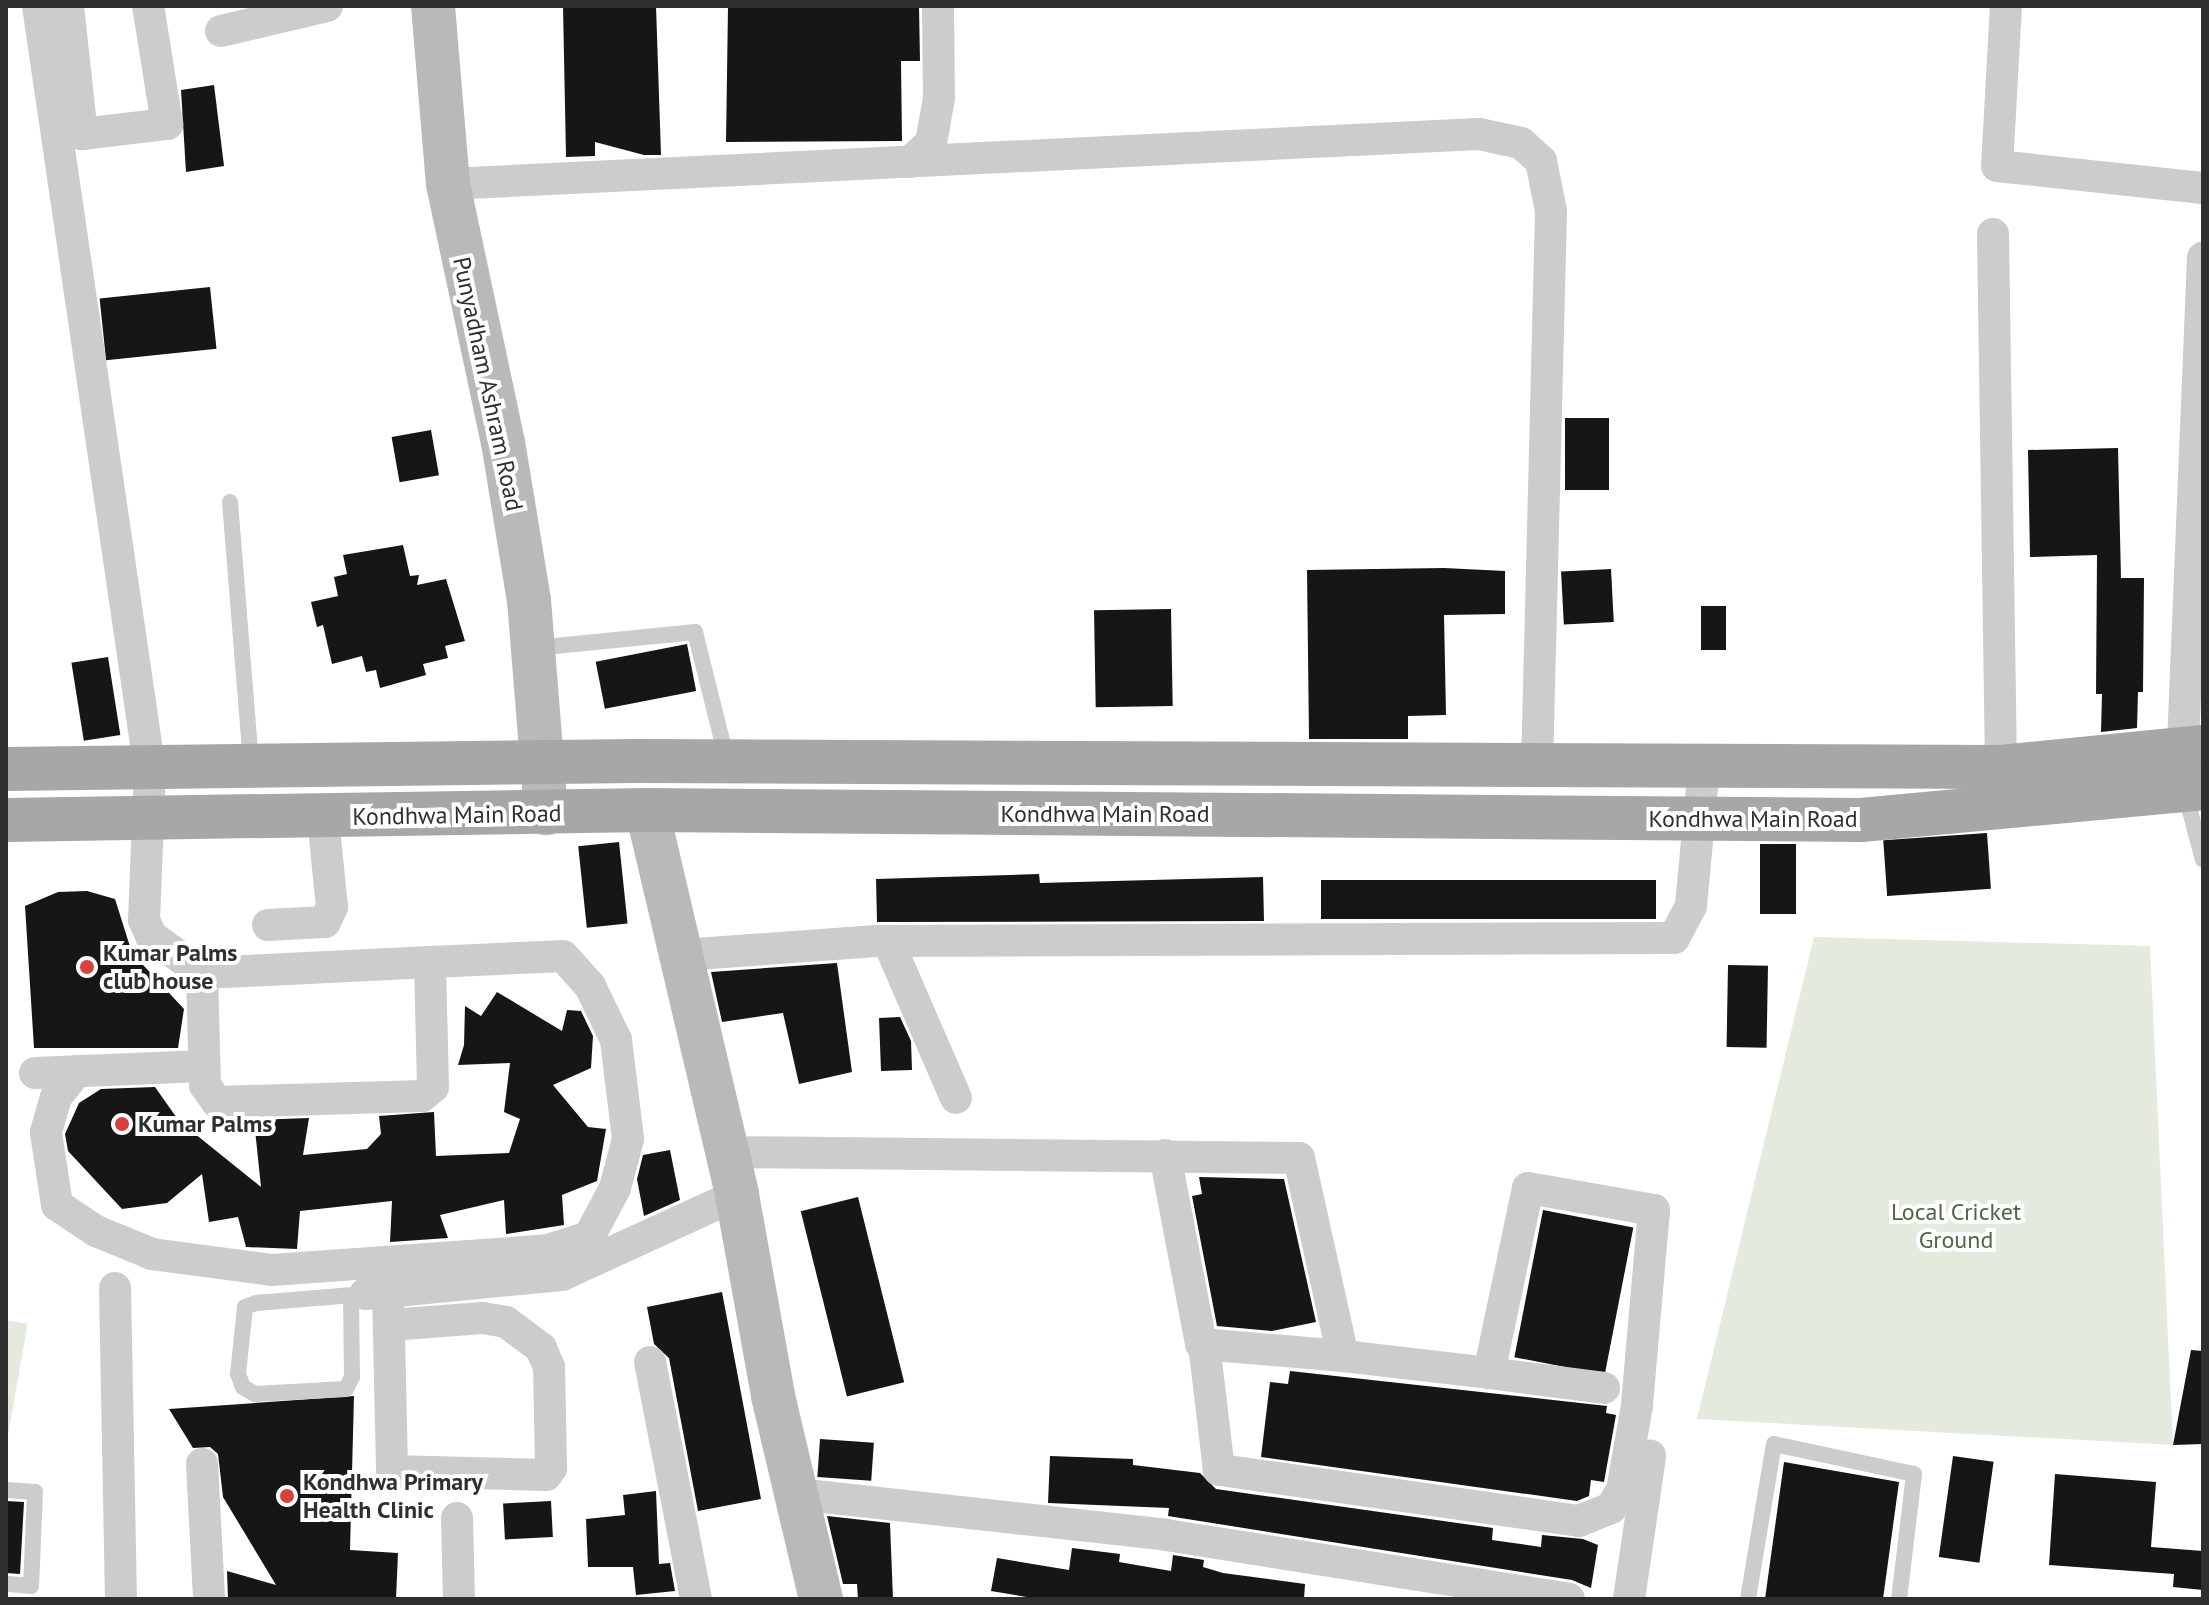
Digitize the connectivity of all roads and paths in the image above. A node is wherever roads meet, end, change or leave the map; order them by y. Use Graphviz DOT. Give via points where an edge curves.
graph roads {
  1 [pos="148,6"];
  2 [pos="327,6"];
  3 [pos="433,6"];
  4 [pos="938,6"];
  5 [pos="2006,6"];
  6 [pos="54,14"];
  7 [pos="221,31"];
  8 [pos="910,162"];
  9 [pos="448,184"];
  10 [pos="2203,188"];
  11 [pos="1993,234"];
  12 [pos="2203,257"];
  13 [pos="230,502"];
  14 [pos="533,649"];
  15 [pos="728,762"];
  16 [pos="542,763"];
  17 [pos="1537,766"];
  18 [pos="1704,766"];
  19 [pos="2001,767"];
  20 [pos="6,769"];
  21 [pos="251,769"];
  22 [pos="2193,770"];
  23 [pos="150,771"];
  24 [pos="647,810"];
  25 [pos="546,813"];
  26 [pos="323,818"];
  27 [pos="1701,819"];
  28 [pos="6,820"];
  29 [pos="147,822"];
  30 [pos="2203,860"];
  31 [pos="268,925"];
  32 [pos="888,941"];
  33 [pos="682,955"];
  34 [pos="430,962"];
  35 [pos="202,973"];
  36 [pos="204,1066"];
  37 [pos="77,1071"];
  38 [pos="35,1073"];
  39 [pos="956,1098"];
  40 [pos="728,1152"];
  41 [pos="1165,1155"];
  42 [pos="737,1195"];
  43 [pos="115,1288"];
  44 [pos="368,1294"];
  45 [pos="389,1325"];
  46 [pos="1204,1345"];
  47 [pos="1343,1356"];
  48 [pos="650,1362"];
  49 [pos="1489,1373"];
  50 [pos="1604,1388"];
  51 [pos="1650,1456"];
  52 [pos="202,1464"];
  53 [pos="6,1490"];
  54 [pos="797,1494"];
  55 [pos="457,1518"];
  56 [pos="6,1584"];
  57 [pos="121,1599"];
  58 [pos="209,1599"];
  59 [pos="459,1599"];
  60 [pos="696,1599"];
  61 [pos="821,1599"];
  62 [pos="1569,1599"];
  63 [pos="1629,1599"];
  64 [pos="1748,1599"];
  65 [pos="1899,1599"];
  1 -- 6 [label="street" via="167,124 82,134"];
  2 -- 7 [label="street"];
  3 -- 9 [label="street, Punyadham Ashram Road"];
  4 -- 8 [label="street" via="939,98 931,143"];
  5 -- 10 [label="street" via="1997,166"];
  6 -- 23 [label="street"];
  8 -- 9 [label="street"];
  8 -- 17 [label="street" via="1479,134 1521,143 1541,161 1551,211"];
  9 -- 14 [label="street, Punyadham Ashram Road" via="503,442"];
  11 -- 19 [label="street"];
  12 -- 22 [label="street"];
  13 -- 21 [label="lane"];
  14 -- 15 [label="lane" via="695,632"];
  14 -- 16 [label="street, Punyadham Ashram Road"];
  15 -- 16 [label="main road, Kondhwa Main Road"];
  15 -- 17 [label="main road, Kondhwa Main Road"];
  16 -- 21 [label="main road, Kondhwa Main Road"];
  16 -- 25 [label="street, Punyadham Ashram Road"];
  17 -- 18 [label="main road, Kondhwa Main Road"];
  18 -- 19 [label="main road, Kondhwa Main Road"];
  18 -- 27 [label="street"];
  19 -- 22 [label="main road, Kondhwa Main Road"];
  20 -- 23 [label="main road, Kondhwa Main Road"];
  21 -- 23 [label="main road, Kondhwa Main Road"];
  22 -- 27 [label="main road, Kondhwa Main Road" via="1861,820"];
  22 -- 30 [label="lane"];
  23 -- 29 [label="street"];
  24 -- 25 [label="main road, Kondhwa Main Road"];
  24 -- 27 [label="main road, Kondhwa Main Road"];
  24 -- 33 [label="street"];
  25 -- 26 [label="main road, Kondhwa Main Road"];
  26 -- 29 [label="main road, Kondhwa Main Road"];
  26 -- 31 [label="street" via="332,907 325,922"];
  27 -- 32 [label="street" via="1691,906 1674,938"];
  28 -- 29 [label="main road, Kondhwa Main Road"];
  29 -- 35 [label="street" via="144,920 151,936"];
  32 -- 33 [label="street"];
  32 -- 39 [label="street"];
  33 -- 40 [label="street"];
  34 -- 35 [label="street"];
  34 -- 36 [label="street" via="434,1076 433,1087 422,1096 217,1102 205,1085"];
  34 -- 37 [label="street" via="563,956 590,986 616,1040 628,1139 615,1188 589,1237 548,1250 272,1270 152,1254 96,1231 57,1205 46,1133 56,1097"];
  35 -- 36 [label="street"];
  36 -- 37 [label="street"];
  37 -- 38 [label="street"];
  40 -- 41 [label="street"];
  40 -- 42 [label="street"];
  41 -- 46 [label="street"];
  41 -- 47 [label="street" via="1299,1158"];
  42 -- 44 [label="street" via="562,1275"];
  42 -- 54 [label="street" via="773,1396"];
  43 -- 57 [label="street"];
  44 -- 44 [label="lane" via="245,1307 238,1374 243,1387 255,1394 346,1389"];
  44 -- 45 [label="street"];
  45 -- 45 [label="street" via="392,1471 546,1475 551,1468 549,1367 541,1348 506,1322 483,1318"];
  46 -- 47 [label="street"];
  46 -- 49 [label="street" via="1219,1470 1579,1521 1611,1508 1622,1490 1637,1406 1654,1210 1528,1188"];
  47 -- 49 [label="street"];
  48 -- 60 [label="street"];
  49 -- 50 [label="street"];
  51 -- 63 [label="street"];
  52 -- 58 [label="street"];
  53 -- 56 [label="lane" via="35,1492 31,1586"];
  54 -- 61 [label="street"];
  54 -- 62 [label="street" via="1166,1535"];
  55 -- 59 [label="street"];
  64 -- 65 [label="lane" via="1774,1444 1914,1474"];
}
